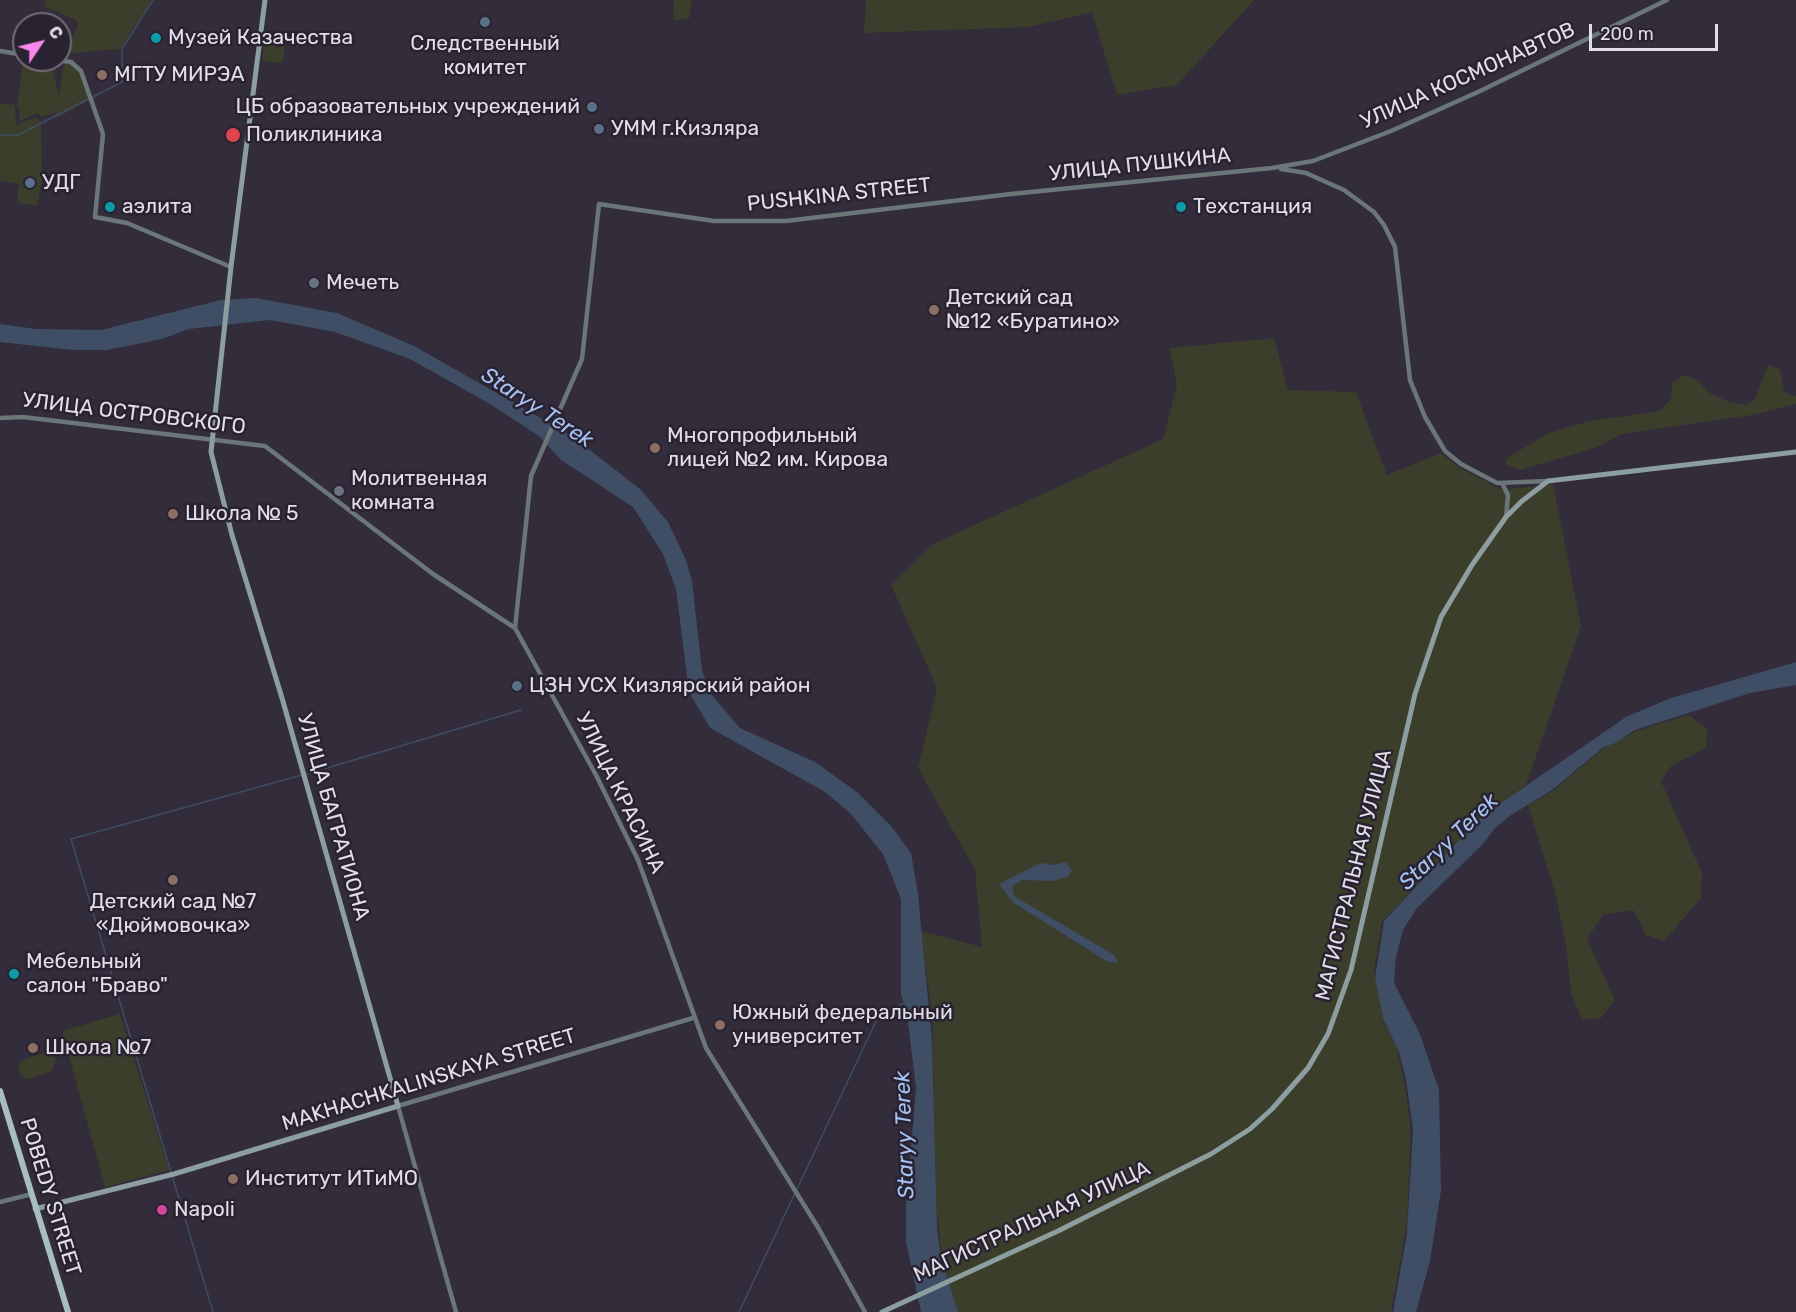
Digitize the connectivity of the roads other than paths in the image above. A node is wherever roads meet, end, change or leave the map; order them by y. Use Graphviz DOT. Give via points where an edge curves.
graph roads {
  1 [pos="265,0"];
  2 [pos="1667,0"];
  3 [pos="72,63"];
  4 [pos="1272,168"];
  5 [pos="231,267"];
  6 [pos="0,418"];
  7 [pos="212,440"];
  8 [pos="265,446"];
  9 [pos="1796,452"];
  10 [pos="1548,481"];
  11 [pos="1502,483"];
  12 [pos="1506,517"];
  13 [pos="515,628"];
  14 [pos="693,1018"];
  15 [pos="0,1093"];
  16 [pos="398,1106"];
  17 [pos="31,1194"];
  18 [pos="0,1202"];
  19 [pos="35,1209"];
  20 [pos="67,1312"];
  21 [pos="456,1312"];
  22 [pos="864,1312"];
  23 [pos="882,1312"];
  1 -- 5 [label="main road"];
  2 -- 4 [label="street, УЛИЦА КОСМОНАВТОВ" via="1391,131 1313,161"];
  3 -- 5 [label="street" via="81,71 104,134 95,217 127,223"];
  4 -- 11 [label="street" via="1306,173 1344,190 1374,212 1384,225 1395,248 1410,380 1417,401 1445,451 1485,479"];
  4 -- 13 [label="street, PUSHKINA STREET" via="769,222 714,221 599,204 582,359 531,476"];
  5 -- 7 [label="main road, УЛИЦА БАГРАТИОНА"];
  6 -- 7 [label="street, УЛИЦА ОСТРОВСКОГО" via="23,417"];
  7 -- 8 [label="street, УЛИЦА ОСТРОВСКОГО"];
  7 -- 16 [label="main road, УЛИЦА БАГРАТИОНА" via="211,452 232,535"];
  8 -- 13 [label="street, УЛИЦА КРАСИНА" via="433,574"];
  9 -- 10 [label="main road"];
  10 -- 11 [label="street"];
  10 -- 12 [label="main road, МАГИСТРАЛЬНАЯ УЛИЦА"];
  11 -- 12 [label="street" via="1508,495"];
  12 -- 23 [label="main road, МАГИСТРАЛЬНАЯ УЛИЦА" via="1456,590 1428,652 1351,970 1329,1034 1308,1068 1272,1109 1231,1142 1058,1231"];
  13 -- 14 [label="street, УЛИЦА КРАСИНА" via="638,860"];
  14 -- 16 [label="street, MAKHACHKALINSKAYA STREET"];
  14 -- 22 [label="street, УЛИЦА КРАСИНА" via="706,1048 819,1229"];
  15 -- 17 [label="main road, POBEDY STREET"];
  16 -- 19 [label="main road, MAKHACHKALINSKAYA STREET" via="171,1174"];
  16 -- 21 [label="street, УЛИЦА БАГРАТИОНА"];
  17 -- 18 [label="street"];
  17 -- 19 [label="main road, POBEDY STREET"];
  19 -- 20 [label="main road, POBEDY STREET"];
}
